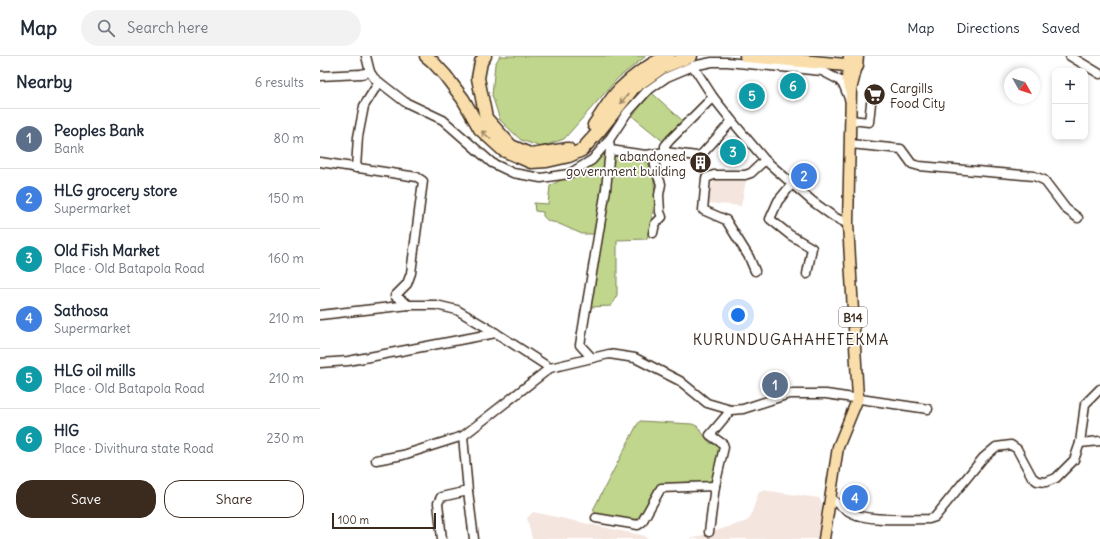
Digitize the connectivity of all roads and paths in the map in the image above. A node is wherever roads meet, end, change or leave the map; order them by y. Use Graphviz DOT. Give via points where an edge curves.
graph roads {
  1 [pos="366,56"];
  2 [pos="426,56"];
  3 [pos="485,56"];
  4 [pos="668,56"];
  5 [pos="746,56"];
  6 [pos="1070,56"];
  7 [pos="692,61"];
  8 [pos="853,61"];
  9 [pos="370,72"];
  10 [pos="1100,74"];
  11 [pos="320,76"];
  12 [pos="379,82"];
  13 [pos="713,97"];
  14 [pos="851,103"];
  15 [pos="871,103"];
  16 [pos="850,120"];
  17 [pos="732,121"];
  18 [pos="609,140"];
  19 [pos="850,144"];
  20 [pos="610,150"];
  21 [pos="665,152"];
  22 [pos="653,154"];
  23 [pos="765,160"];
  24 [pos="320,162"];
  25 [pos="356,168"];
  26 [pos="792,184"];
  27 [pos="1078,218"];
  28 [pos="848,224"];
  29 [pos="653,233"];
  30 [pos="755,271"];
  31 [pos="808,274"];
  32 [pos="409,305"];
  33 [pos="320,315"];
  34 [pos="496,333"];
  35 [pos="592,358"];
  36 [pos="320,363"];
  37 [pos="550,368"];
  38 [pos="1100,389"];
  39 [pos="858,398"];
  40 [pos="928,409"];
  41 [pos="731,410"];
  42 [pos="463,436"];
  43 [pos="1100,441"];
  44 [pos="1080,443"];
  45 [pos="376,460"];
  46 [pos="715,486"];
  47 [pos="468,491"];
  48 [pos="830,498"];
  49 [pos="596,518"];
  50 [pos="709,532"];
  51 [pos="442,539"];
  52 [pos="474,539"];
  53 [pos="824,539"];
  1 -- 9 [label="street"];
  7 -- 2 [label="highway, one-way" via="661,68 634,87 582,150 569,156 531,162 503,150 480,129 463,99 445,75"];
  3 -- 4 [label="highway" via="478,78 486,118 511,146 532,155 570,148 583,139 618,90 635,76"];
  5 -- 8 [label="highway"];
  6 -- 10 [label="street"];
  7 -- 13 [label="street"];
  7 -- 14 [label="street" via="822,71 839,80"];
  7 -- 18 [label="street" via="647,90 627,113"];
  8 -- 14 [label="main road, B14"];
  9 -- 11 [label="street"];
  9 -- 12 [label="street"];
  12 -- 18 [label="street" via="405,102 443,120 492,163 513,174 541,178 569,174 592,160"];
  12 -- 25 [label="street" via="364,106"];
  13 -- 17 [label="street"];
  13 -- 21 [label="street" via="670,140 665,146"];
  14 -- 16 [label="main road, B14"];
  15 -- 16 [label="street" via="869,122"];
  16 -- 19 [label="main road, B14"];
  17 -- 21 [label="street" via="702,154 697,156"];
  17 -- 23 [label="street"];
  18 -- 20 [label="street"];
  19 -- 27 [label="street" via="901,149 912,164 919,166 1034,176 1044,180 1066,209"];
  19 -- 28 [label="main road, B14"];
  20 -- 22 [label="street"];
  20 -- 35 [label="street" via="580,345"];
  21 -- 22 [label="street"];
  22 -- 29 [label="street" via="661,184 659,195 662,217 655,224"];
  23 -- 26 [label="street"];
  23 -- 30 [label="street" via="745,175 714,175 706,178 703,210 726,220"];
  24 -- 25 [label="street"];
  25 -- 32 [label="street" via="417,177 423,181 412,273 407,284 395,296"];
  26 -- 28 [label="street" via="812,202"];
  26 -- 31 [label="street" via="778,201 770,219 812,248"];
  28 -- 39 [label="main road, B14"];
  32 -- 33 [label="street"];
  32 -- 34 [label="street" via="436,305 457,310"];
  34 -- 36 [label="street" via="348,361"];
  34 -- 37 [label="street"];
  35 -- 37 [label="street"];
  35 -- 41 [label="street" via="609,354 636,358 680,381 707,403"];
  37 -- 42 [label="street"];
  38 -- 44 [label="street" via="1085,404"];
  39 -- 40 [label="street"];
  39 -- 41 [label="street" via="826,394 789,394 743,410"];
  39 -- 48 [label="main road, B14" via="838,448"];
  41 -- 46 [label="street" via="710,435 724,447"];
  42 -- 45 [label="street" via="403,455"];
  42 -- 47 [label="street"];
  43 -- 44 [label="street"];
  44 -- 48 [label="street" via="1074,460 1056,478 1046,482 1037,481 1032,477 1017,449 1011,445 996,447 983,458 936,517 929,519 859,515 848,511"];
  46 -- 49 [label="street" via="661,488 638,525"];
  46 -- 50 [label="street"];
  47 -- 51 [label="street" via="441,498 438,503"];
  47 -- 52 [label="street"];
  48 -- 53 [label="main road, B14"];
}
